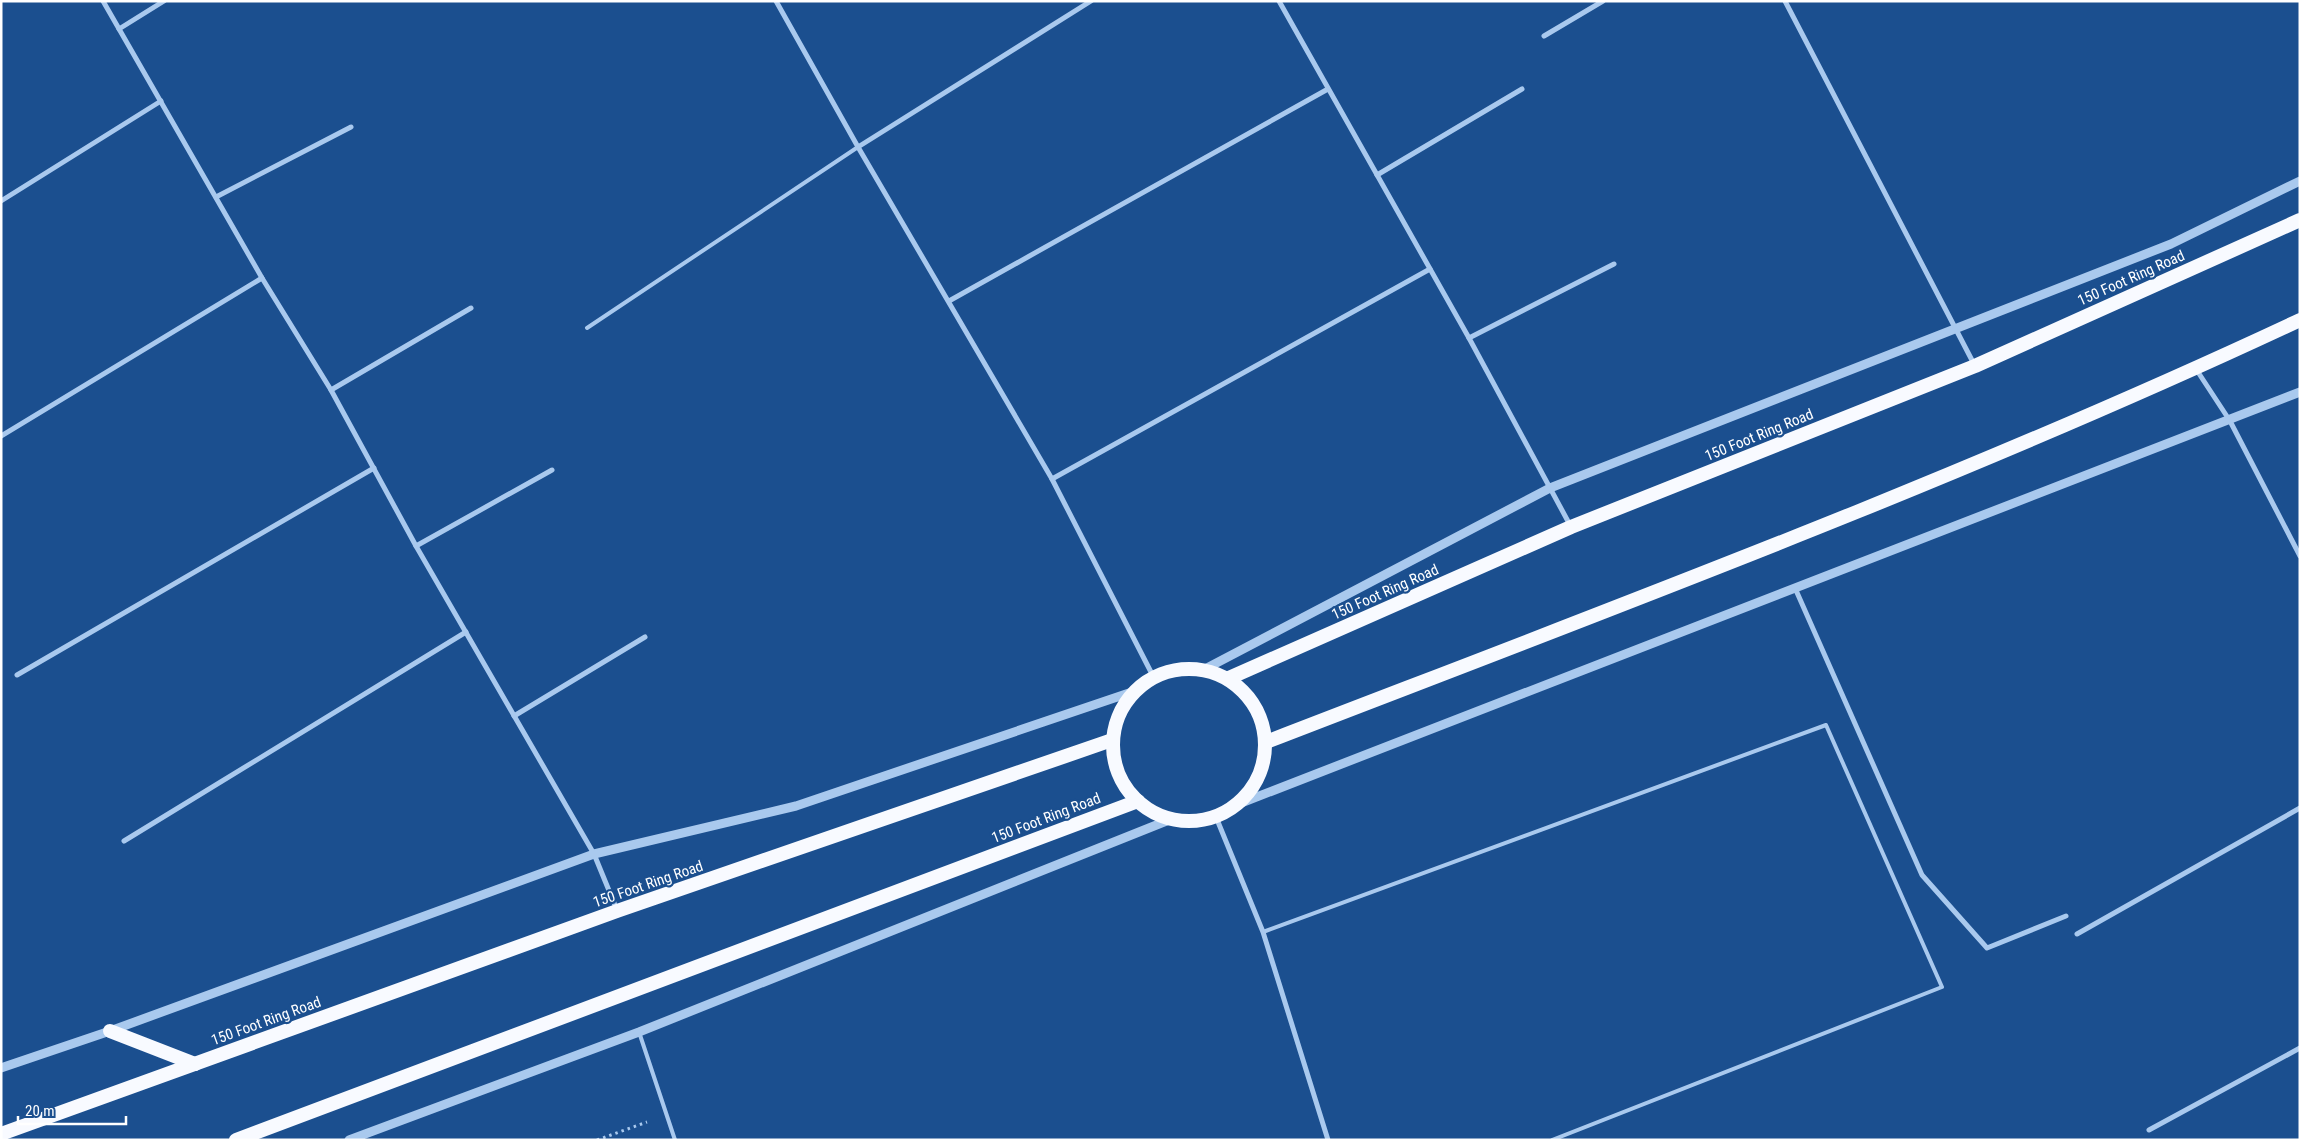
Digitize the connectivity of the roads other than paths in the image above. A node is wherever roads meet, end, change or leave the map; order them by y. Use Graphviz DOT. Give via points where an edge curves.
graph roads {
  1 [pos="103,1"];
  2 [pos="164,1"];
  3 [pos="776,1"];
  4 [pos="1091,1"];
  5 [pos="1287,1"];
  6 [pos="1603,1"];
  7 [pos="1785,1"];
  8 [pos="1280,3"];
  9 [pos="119,28"];
  10 [pos="1544,36"];
  11 [pos="1328,88"];
  12 [pos="1522,89"];
  13 [pos="161,102"];
  14 [pos="351,127"];
  15 [pos="858,147"];
  16 [pos="1376,175"];
  17 [pos="2300,182"];
  18 [pos="216,197"];
  19 [pos="1,201"];
  20 [pos="2300,220"];
  21 [pos="1614,264"];
  22 [pos="1430,269"];
  23 [pos="262,278"];
  24 [pos="949,301"];
  25 [pos="471,308"];
  26 [pos="2300,320"];
  27 [pos="587,328"];
  28 [pos="1955,328"];
  29 [pos="1469,338"];
  30 [pos="1976,366"];
  31 [pos="2196,368"];
  32 [pos="331,390"];
  33 [pos="2300,392"];
  34 [pos="2230,421"];
  35 [pos="1,436"];
  36 [pos="374,468"];
  37 [pos="552,470"];
  38 [pos="1052,479"];
  39 [pos="1550,488"];
  40 [pos="1571,527"];
  41 [pos="416,546"];
  42 [pos="2300,556"];
  43 [pos="1795,588"];
  44 [pos="466,632"];
  45 [pos="645,637"];
  46 [pos="1205,669"];
  47 [pos="17,675"];
  48 [pos="1153,676"];
  49 [pos="1229,678"];
  50 [pos="1132,692"];
  51 [pos="514,716"];
  52 [pos="1112,740"];
  53 [pos="1266,742"];
  54 [pos="1138,801"];
  55 [pos="1236,805"];
  56 [pos="2300,808"];
  57 [pos="1216,817"];
  58 [pos="1169,820"];
  59 [pos="124,841"];
  60 [pos="594,854"];
  61 [pos="617,912"];
  62 [pos="2066,916"];
  63 [pos="1263,932"];
  64 [pos="2077,934"];
  65 [pos="110,1031"];
  66 [pos="639,1032"];
  67 [pos="2300,1048"];
  68 [pos="195,1064"];
  69 [pos="1,1068"];
  70 [pos="2149,1130"];
  71 [pos="4,1133"];
  72 [pos="236,1140"];
  73 [pos="349,1140"];
  74 [pos="675,1140"];
  75 [pos="1328,1140"];
  76 [pos="1552,1140"];
  1 -- 9 [label="street"];
  2 -- 9 [label="street"];
  3 -- 15 [label="street"];
  4 -- 15 [label="street"];
  5 -- 8 [label="street"];
  6 -- 10 [label="street"];
  7 -- 28 [label="street"];
  8 -- 11 [label="street"];
  9 -- 13 [label="street"];
  11 -- 16 [label="street"];
  11 -- 24 [label="street"];
  12 -- 16 [label="street"];
  13 -- 18 [label="street"];
  13 -- 19 [label="street"];
  14 -- 18 [label="street"];
  15 -- 24 [label="street"];
  15 -- 27 [label="lane"];
  16 -- 22 [label="street"];
  17 -- 28 [label="street" via="2171,244"];
  18 -- 23 [label="street"];
  20 -- 30 [label="highway, 150 Foot Ring Road"];
  21 -- 29 [label="street"];
  22 -- 29 [label="street"];
  22 -- 38 [label="street"];
  23 -- 32 [label="street"];
  23 -- 35 [label="street"];
  24 -- 38 [label="street"];
  25 -- 32 [label="street"];
  26 -- 31 [label="highway"];
  28 -- 30 [label="street"];
  28 -- 39 [label="street"];
  29 -- 39 [label="street"];
  30 -- 40 [label="highway, 150 Foot Ring Road"];
  31 -- 34 [label="street"];
  31 -- 53 [label="highway" via="2017,446 1606,611"];
  32 -- 36 [label="street"];
  33 -- 34 [label="street"];
  34 -- 42 [label="street"];
  34 -- 43 [label="street"];
  36 -- 41 [label="street"];
  36 -- 47 [label="street"];
  37 -- 41 [label="street"];
  38 -- 48 [label="street"];
  39 -- 40 [label="street"];
  39 -- 46 [label="street"];
  40 -- 49 [label="highway, 150 Foot Ring Road"];
  41 -- 44 [label="street"];
  43 -- 55 [label="street"];
  43 -- 62 [label="street" via="1922,875 1987,948"];
  44 -- 51 [label="street"];
  44 -- 59 [label="street"];
  45 -- 51 [label="street"];
  46 -- 48 [label="highway" via="1178,668"];
  46 -- 49 [label="highway"];
  48 -- 50 [label="highway"];
  49 -- 53 [label="highway" via="1249,696 1261,719"];
  50 -- 52 [label="highway" via="1118,714"];
  50 -- 60 [label="street" via="796,806"];
  51 -- 60 [label="street"];
  52 -- 54 [label="highway" via="1115,766 1126,790"];
  52 -- 61 [label="highway, 150 Foot Ring Road"];
  53 -- 55 [label="highway" via="1263,766 1253,788"];
  54 -- 58 [label="highway"];
  54 -- 72 [label="highway, 150 Foot Ring Road"];
  55 -- 57 [label="highway"];
  56 -- 64 [label="street"];
  57 -- 58 [label="highway" via="1193,822"];
  57 -- 63 [label="street"];
  58 -- 66 [label="street"];
  60 -- 61 [label="street"];
  60 -- 65 [label="street"];
  61 -- 68 [label="highway, 150 Foot Ring Road"];
  63 -- 75 [label="street"];
  63 -- 76 [label="lane" via="1826,725 1942,987"];
  65 -- 68 [label="highway"];
  65 -- 69 [label="street"];
  66 -- 73 [label="street"];
  66 -- 74 [label="lane"];
  67 -- 70 [label="street"];
  68 -- 71 [label="highway, 150 Foot Ring Road"];
}
